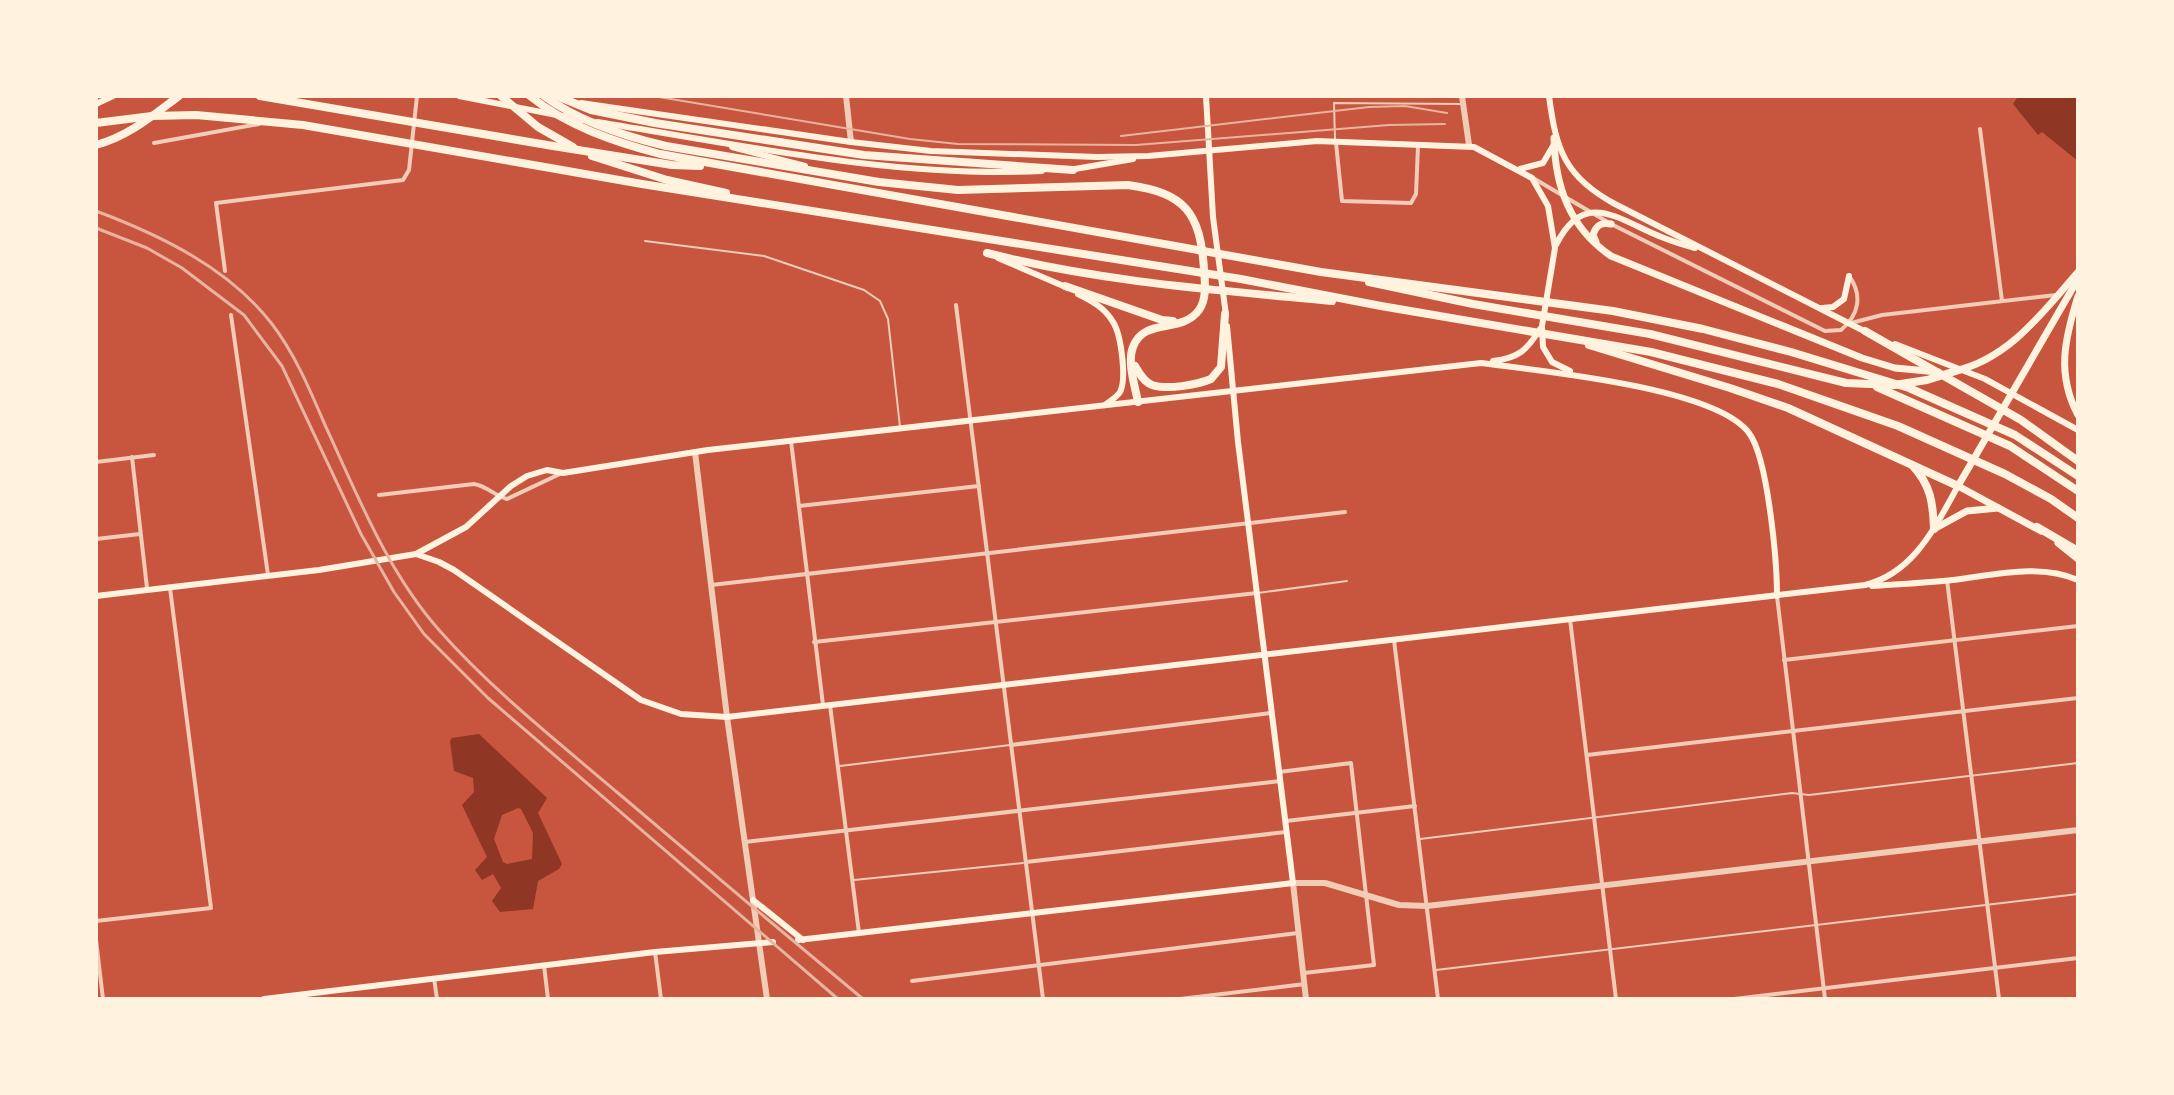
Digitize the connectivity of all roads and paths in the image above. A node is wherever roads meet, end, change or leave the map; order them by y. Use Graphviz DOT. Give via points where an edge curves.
graph roads {
  1 [pos="113,96"];
  2 [pos="179,96"];
  3 [pos="260,96"];
  4 [pos="417,96"];
  5 [pos="459,96"];
  6 [pos="501,96"];
  7 [pos="530,96"];
  8 [pos="544,96"];
  9 [pos="557,96"];
  10 [pos="846,96"];
  11 [pos="1206,96"];
  12 [pos="1549,96"];
  13 [pos="1463,100"];
  14 [pos="96,104"];
  15 [pos="293,118"];
  16 [pos="96,123"];
  17 [pos="1980,129"];
  18 [pos="693,137"];
  19 [pos="1554,138"];
  20 [pos="1335,141"];
  21 [pos="851,142"];
  22 [pos="154,143"];
  23 [pos="1418,144"];
  24 [pos="96,145"];
  25 [pos="1469,145"];
  26 [pos="1208,150"];
  27 [pos="1148,156"];
  28 [pos="805,166"];
  29 [pos="725,167"];
  30 [pos="1517,169"];
  31 [pos="1073,170"];
  32 [pos="1532,178"];
  33 [pos="1562,193"];
  34 [pos="773,203"];
  35 [pos="1593,213"];
  36 [pos="1575,219"];
  37 [pos="1611,224"];
  38 [pos="645,241"];
  39 [pos="1597,244"];
  40 [pos="1555,248"];
  41 [pos="1710,252"];
  42 [pos="987,253"];
  43 [pos="225,271"];
  44 [pos="1321,272"];
  45 [pos="2078,272"];
  46 [pos="1849,276"];
  47 [pos="2078,279"];
  48 [pos="1065,286"];
  49 [pos="2078,294"];
  50 [pos="2002,301"];
  51 [pos="956,305"];
  52 [pos="1381,306"];
  53 [pos="1820,308"];
  54 [pos="1225,314"];
  55 [pos="231,315"];
  56 [pos="1186,321"];
  57 [pos="1848,324"];
  58 [pos="1542,326"];
  59 [pos="1865,331"];
  60 [pos="1557,335"];
  61 [pos="1791,352"];
  62 [pos="1132,359"];
  63 [pos="1481,363"];
  64 [pos="1959,370"];
  65 [pos="1573,373"];
  66 [pos="1233,391"];
  67 [pos="1138,402"];
  68 [pos="1105,405"];
  69 [pos="2078,415"];
  70 [pos="970,421"];
  71 [pos="900,429"];
  72 [pos="2078,430"];
  73 [pos="791,441"];
  74 [pos="695,452"];
  75 [pos="154,455"];
  76 [pos="132,457"];
  77 [pos="2078,461"];
  78 [pos="96,462"];
  79 [pos="1909,462"];
  80 [pos="563,473"];
  81 [pos="2078,476"];
  82 [pos="979,486"];
  83 [pos="1958,486"];
  84 [pos="2078,491"];
  85 [pos="379,495"];
  86 [pos="499,497"];
  87 [pos="799,506"];
  88 [pos="2001,508"];
  89 [pos="1345,512"];
  90 [pos="2078,518"];
  91 [pos="1248,523"];
  92 [pos="2037,527"];
  93 [pos="1934,529"];
  94 [pos="140,534"];
  95 [pos="96,539"];
  96 [pos="2078,551"];
  97 [pos="416,554"];
  98 [pos="988,554"];
  99 [pos="2078,559"];
  100 [pos="807,574"];
  101 [pos="268,575"];
  102 [pos="1947,580"];
  103 [pos="2078,580"];
  104 [pos="1347,581"];
  105 [pos="170,585"];
  106 [pos="711,585"];
  107 [pos="1855,587"];
  108 [pos="147,588"];
  109 [pos="1257,593"];
  110 [pos="96,596"];
  111 [pos="1777,596"];
  112 [pos="1570,619"];
  113 [pos="996,623"];
  114 [pos="2078,626"];
  115 [pos="1394,640"];
  116 [pos="1954,640"];
  117 [pos="814,642"];
  118 [pos="1264,653"];
  119 [pos="1784,660"];
  120 [pos="1004,685"];
  121 [pos="2078,698"];
  122 [pos="826,706"];
  123 [pos="1963,711"];
  124 [pos="1271,713"];
  125 [pos="727,717"];
  126 [pos="1792,731"];
  127 [pos="1010,745"];
  128 [pos="1587,755"];
  129 [pos="2078,763"];
  130 [pos="840,766"];
  131 [pos="1279,772"];
  132 [pos="1971,776"];
  133 [pos="1280,781"];
  134 [pos="1800,794"];
  135 [pos="1415,806"];
  136 [pos="1020,811"];
  137 [pos="1357,812"];
  138 [pos="1594,818"];
  139 [pos="1286,821"];
  140 [pos="2078,830"];
  141 [pos="846,831"];
  142 [pos="1287,832"];
  143 [pos="1419,839"];
  144 [pos="745,842"];
  145 [pos="1980,842"];
  146 [pos="1026,862"];
  147 [pos="1808,862"];
  148 [pos="853,880"];
  149 [pos="1293,883"];
  150 [pos="1603,886"];
  151 [pos="2078,894"];
  152 [pos="1366,897"];
  153 [pos="753,898"];
  154 [pos="1988,905"];
  155 [pos="1427,906"];
  156 [pos="1032,913"];
  157 [pos="96,921"];
  158 [pos="1816,925"];
  159 [pos="859,933"];
  160 [pos="1299,933"];
  161 [pos="96,940"];
  162 [pos="761,941"];
  163 [pos="773,942"];
  164 [pos="1610,949"];
  165 [pos="655,952"];
  166 [pos="2078,958"];
  167 [pos="544,965"];
  168 [pos="1039,965"];
  169 [pos="1995,968"];
  170 [pos="1435,970"];
  171 [pos="1303,973"];
  172 [pos="434,978"];
  173 [pos="912,981"];
  174 [pos="1305,984"];
  175 [pos="1824,988"];
  176 [pos="324,995"];
  177 [pos="103,999"];
  178 [pos="264,999"];
  179 [pos="437,999"];
  180 [pos="548,999"];
  181 [pos="661,999"];
  182 [pos="767,999"];
  183 [pos="1043,999"];
  184 [pos="1180,999"];
  185 [pos="1306,999"];
  186 [pos="1438,999"];
  187 [pos="1616,999"];
  188 [pos="1734,999"];
  189 [pos="1825,999"];
  190 [pos="1999,999"];
  1 -- 14 [label="main road"];
  2 -- 24 [label="highway" via="124,135"];
  3 -- 29 [label="highway" via="672,165"];
  4 -- 43 [label="street" via="406,177 399,182 216,203"];
  5 -- 18 [label="main road"];
  6 -- 34 [label="highway" via="576,149 632,170"];
  7 -- 21 [label="main road"];
  7 -- 29 [label="highway" via="602,136"];
  8 -- 56 [label="highway" via="606,129 666,146 879,182 994,190 1128,185 1160,192 1189,211 1202,238 1204,298"];
  9 -- 31 [label="highway" via="591,110 655,123 837,150"];
  10 -- 21 [label="street"];
  11 -- 26 [label="main road"];
  12 -- 19 [label="main road"];
  13 -- 20 [label="lane" via="1334,103"];
  13 -- 25 [label="street"];
  15 -- 22 [label="street"];
  16 -- 34 [label="highway" via="152,116 252,118"];
  17 -- 50 [label="street"];
  18 -- 28 [label="main road"];
  18 -- 31 [label="main road" via="921,169"];
  19 -- 30 [label="main road" via="1543,163"];
  19 -- 33 [label="highway"];
  19 -- 41 [label="main road" via="1587,186"];
  20 -- 23 [label="main road"];
  20 -- 23 [label="street" via="1342,201 1411,203"];
  20 -- 26 [label="main road"];
  21 -- 27 [label="main road" via="993,154"];
  23 -- 25 [label="main road"];
  25 -- 30 [label="main road"];
  26 -- 27 [label="main road"];
  26 -- 54 [label="main road"];
  27 -- 31 [label="main road"];
  29 -- 44 [label="highway"];
  30 -- 32 [label="main road"];
  32 -- 33 [label="street"];
  32 -- 40 [label="main road" via="1548,206"];
  33 -- 35 [label="street"];
  33 -- 36 [label="highway"];
  34 -- 52 [label="highway"];
  35 -- 36 [label="main road"];
  35 -- 37 [label="street"];
  35 -- 41 [label="main road" via="1618,216"];
  36 -- 39 [label="highway"];
  36 -- 40 [label="main road"];
  37 -- 39 [label="highway" via="1596,227"];
  37 -- 57 [label="street" via="1825,331 1836,332"];
  38 -- 71 [label="lane" via="764,256 872,295 888,319"];
  39 -- 64 [label="highway" via="1634,267 1831,346 1895,368"];
  40 -- 58 [label="main road"];
  41 -- 53 [label="main road"];
  42 -- 48 [label="main road"];
  42 -- 52 [label="highway" via="1091,277"];
  44 -- 61 [label="highway" via="1658,319"];
  44 -- 64 [label="highway" via="1677,340 1831,380 1877,386"];
  45 -- 64 [label="highway" via="2023,334"];
  46 -- 53 [label="main road" via="1844,299"];
  46 -- 57 [label="street" via="1859,298"];
  47 -- 83 [label="highway"];
  48 -- 56 [label="highway" via="1162,320"];
  48 -- 68 [label="main road" via="1100,306 1116,329 1123,383"];
  49 -- 50 [label="street"];
  49 -- 69 [label="highway" via="2063,363"];
  50 -- 57 [label="street"];
  51 -- 70 [label="street"];
  52 -- 60 [label="highway"];
  53 -- 57 [label="main road"];
  54 -- 62 [label="highway" via="1221,367 1211,379 1152,385"];
  54 -- 66 [label="main road"];
  55 -- 101 [label="street"];
  56 -- 62 [label="highway" via="1147,330 1132,348"];
  57 -- 59 [label="main road"];
  58 -- 63 [label="main road" via="1519,356"];
  58 -- 65 [label="main road" via="1544,353"];
  59 -- 72 [label="main road" via="1985,379"];
  59 -- 77 [label="highway" via="2021,420"];
  60 -- 79 [label="highway" via="1755,396"];
  60 -- 90 [label="highway" via="1694,361 1818,397 1974,459"];
  61 -- 81 [label="highway" via="1935,398 2015,435"];
  61 -- 84 [label="highway" via="1991,436"];
  62 -- 67 [label="highway"];
  63 -- 65 [label="main road"];
  63 -- 66 [label="main road"];
  65 -- 111 [label="main road" via="1709,405 1743,426 1764,469"];
  66 -- 67 [label="main road"];
  66 -- 91 [label="main road"];
  67 -- 68 [label="main road"];
  68 -- 70 [label="main road"];
  70 -- 71 [label="main road"];
  70 -- 82 [label="street"];
  71 -- 73 [label="main road"];
  73 -- 74 [label="main road"];
  73 -- 87 [label="street"];
  74 -- 80 [label="main road"];
  74 -- 106 [label="street"];
  75 -- 76 [label="street"];
  76 -- 78 [label="street"];
  76 -- 94 [label="street"];
  79 -- 83 [label="highway"];
  79 -- 93 [label="highway" via="1930,492"];
  80 -- 86 [label="street" via="516,497"];
  80 -- 86 [label="main road" via="533,474"];
  82 -- 87 [label="street"];
  82 -- 98 [label="street"];
  83 -- 88 [label="highway"];
  83 -- 93 [label="main road"];
  85 -- 86 [label="street" via="474,484"];
  86 -- 97 [label="main road" via="466,527"];
  87 -- 100 [label="street"];
  88 -- 92 [label="highway"];
  88 -- 93 [label="highway" via="1967,511"];
  89 -- 91 [label="street"];
  91 -- 98 [label="street"];
  91 -- 109 [label="main road"];
  92 -- 96 [label="highway"];
  92 -- 99 [label="highway"];
  93 -- 107 [label="main road" via="1897,571"];
  94 -- 95 [label="street"];
  94 -- 108 [label="street"];
  97 -- 101 [label="main road"];
  97 -- 125 [label="main road" via="454,570 641,700 681,714"];
  98 -- 100 [label="street"];
  98 -- 113 [label="street"];
  100 -- 106 [label="street"];
  100 -- 117 [label="street"];
  101 -- 105 [label="main road"];
  102 -- 103 [label="main road" via="2034,571"];
  102 -- 107 [label="main road"];
  102 -- 116 [label="street"];
  104 -- 109 [label="lane"];
  105 -- 108 [label="main road"];
  105 -- 157 [label="street" via="211,908"];
  106 -- 125 [label="street"];
  107 -- 111 [label="main road"];
  108 -- 110 [label="main road"];
  109 -- 113 [label="street"];
  109 -- 118 [label="main road"];
  111 -- 112 [label="main road"];
  111 -- 119 [label="street"];
  112 -- 115 [label="main road"];
  112 -- 128 [label="street"];
  113 -- 117 [label="street"];
  113 -- 120 [label="street"];
  114 -- 116 [label="street"];
  115 -- 118 [label="main road"];
  115 -- 135 [label="street"];
  116 -- 119 [label="street"];
  116 -- 123 [label="street"];
  117 -- 122 [label="street"];
  118 -- 120 [label="main road"];
  118 -- 124 [label="main road"];
  119 -- 126 [label="street"];
  120 -- 122 [label="main road"];
  120 -- 127 [label="street"];
  121 -- 123 [label="street"];
  122 -- 125 [label="main road"];
  122 -- 130 [label="street"];
  123 -- 126 [label="street"];
  123 -- 132 [label="street"];
  124 -- 127 [label="street"];
  124 -- 131 [label="main road"];
  125 -- 144 [label="street"];
  126 -- 128 [label="street"];
  126 -- 134 [label="street"];
  127 -- 130 [label="lane"];
  127 -- 136 [label="street"];
  128 -- 138 [label="street"];
  129 -- 132 [label="lane"];
  130 -- 141 [label="street"];
  131 -- 133 [label="main road"];
  131 -- 137 [label="street" via="1351,763"];
  132 -- 134 [label="lane"];
  132 -- 145 [label="street"];
  133 -- 136 [label="street"];
  133 -- 139 [label="main road"];
  134 -- 138 [label="lane"];
  134 -- 147 [label="street"];
  135 -- 137 [label="street"];
  135 -- 143 [label="street"];
  136 -- 141 [label="street"];
  136 -- 146 [label="street"];
  137 -- 139 [label="street"];
  137 -- 152 [label="street"];
  138 -- 143 [label="lane"];
  138 -- 150 [label="street"];
  139 -- 142 [label="main road"];
  140 -- 145 [label="street"];
  141 -- 144 [label="street"];
  141 -- 148 [label="street"];
  142 -- 146 [label="street"];
  142 -- 149 [label="main road"];
  143 -- 155 [label="street"];
  144 -- 153 [label="street"];
  145 -- 147 [label="street"];
  145 -- 154 [label="street"];
  146 -- 148 [label="lane"];
  146 -- 156 [label="street"];
  147 -- 150 [label="street"];
  147 -- 158 [label="street"];
  148 -- 159 [label="street"];
  149 -- 152 [label="street" via="1325,883"];
  149 -- 156 [label="main road"];
  149 -- 160 [label="street"];
  150 -- 155 [label="street"];
  150 -- 164 [label="street"];
  151 -- 154 [label="lane"];
  152 -- 155 [label="street"];
  152 -- 171 [label="street" via="1374,965"];
  153 -- 159 [label="main road" via="800,940"];
  153 -- 162 [label="street"];
  154 -- 158 [label="lane"];
  154 -- 169 [label="street"];
  155 -- 170 [label="street"];
  156 -- 159 [label="main road"];
  156 -- 168 [label="street"];
  158 -- 164 [label="lane"];
  158 -- 175 [label="street"];
  160 -- 168 [label="street"];
  160 -- 171 [label="street"];
  161 -- 177 [label="street"];
  162 -- 163 [label="main road"];
  162 -- 165 [label="main road"];
  162 -- 182 [label="street"];
  164 -- 170 [label="lane"];
  164 -- 187 [label="street"];
  165 -- 167 [label="main road"];
  165 -- 181 [label="street"];
  166 -- 169 [label="street"];
  167 -- 172 [label="main road"];
  167 -- 180 [label="street"];
  168 -- 173 [label="street"];
  168 -- 183 [label="street"];
  169 -- 175 [label="street"];
  169 -- 190 [label="street"];
  170 -- 186 [label="street"];
  171 -- 174 [label="street"];
  172 -- 176 [label="main road"];
  172 -- 179 [label="street"];
  174 -- 184 [label="street"];
  174 -- 185 [label="street"];
  175 -- 188 [label="street"];
  175 -- 189 [label="street"];
  176 -- 178 [label="main road"];
}
